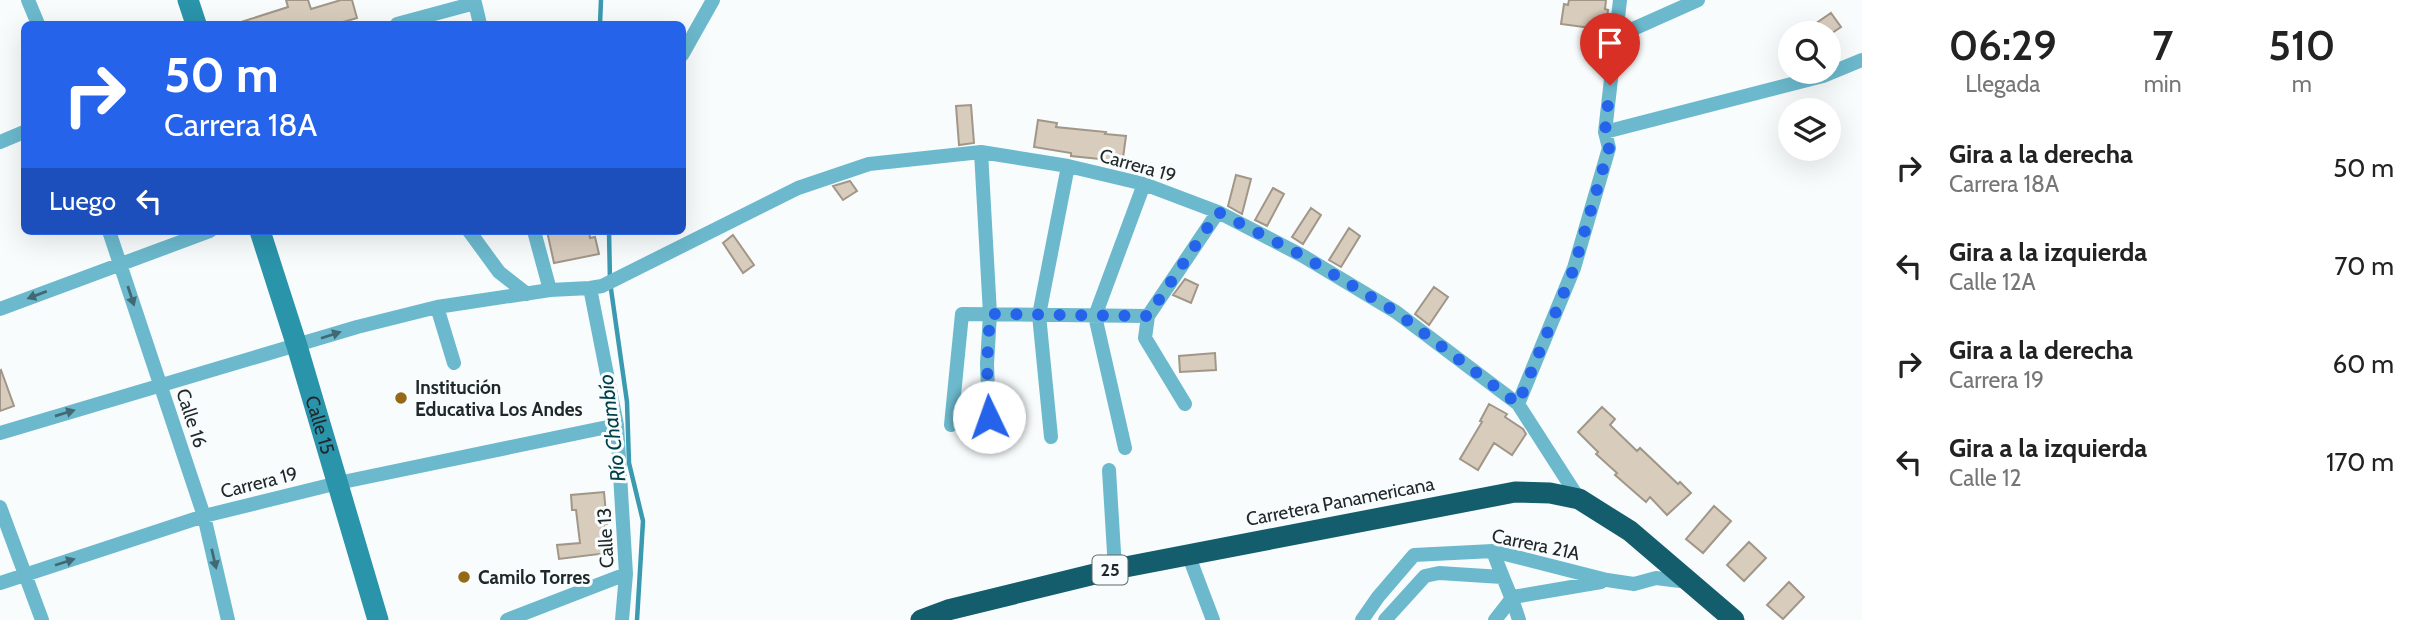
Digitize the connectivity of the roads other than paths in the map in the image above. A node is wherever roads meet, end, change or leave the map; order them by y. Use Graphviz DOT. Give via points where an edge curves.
graph roads {
  1 [pos="29,0"];
  2 [pos="188,0"];
  3 [pos="713,0"];
  4 [pos="1620,0"];
  5 [pos="1698,0"];
  6 [pos="37,21"];
  7 [pos="195,21"];
  8 [pos="408,21"];
  9 [pos="480,21"];
  10 [pos="1615,37"];
  11 [pos="686,48"];
  12 [pos="1862,60"];
  13 [pos="1605,132"];
  14 [pos="21,133"];
  15 [pos="0,142"];
  16 [pos="981,152"];
  17 [pos="1068,166"];
  18 [pos="1144,184"];
  19 [pos="1218,212"];
  20 [pos="110,235"];
  21 [pos="199,235"];
  22 [pos="261,235"];
  23 [pos="472,235"];
  24 [pos="535,235"];
  25 [pos="120,263"];
  26 [pos="596,287"];
  27 [pos="550,290"];
  28 [pos="527,295"];
  29 [pos="437,307"];
  30 [pos="0,309"];
  31 [pos="990,314"];
  32 [pos="1039,315"];
  33 [pos="1095,316"];
  34 [pos="1148,316"];
  35 [pos="297,346"];
  36 [pos="454,363"];
  37 [pos="160,384"];
  38 [pos="1185,404"];
  39 [pos="1518,404"];
  40 [pos="989,417"];
  41 [pos="617,425"];
  42 [pos="951,425"];
  43 [pos="0,433"];
  44 [pos="1051,437"];
  45 [pos="1125,448"];
  46 [pos="1109,470"];
  47 [pos="338,483"];
  48 [pos="1580,499"];
  49 [pos="0,507"];
  50 [pos="204,516"];
  51 [pos="1493,551"];
  52 [pos="1188,554"];
  53 [pos="1115,569"];
  54 [pos="626,574"];
  55 [pos="25,575"];
  56 [pos="1502,577"];
  57 [pos="1607,580"];
  58 [pos="0,583"];
  59 [pos="1690,583"];
  60 [pos="1513,597"];
  61 [pos="42,620"];
  62 [pos="228,620"];
  63 [pos="378,620"];
  64 [pos="507,620"];
  65 [pos="622,620"];
  66 [pos="921,620"];
  67 [pos="1213,620"];
  68 [pos="1362,620"];
  69 [pos="1385,620"];
  70 [pos="1495,620"];
  71 [pos="1520,620"];
  72 [pos="1734,620"];
  1 -- 6 [label="street"];
  2 -- 7 [label="main road"];
  3 -- 11 [label="street"];
  4 -- 10 [label="street"];
  5 -- 10 [label="street"];
  8 -- 9 [label="street" via="475,3"];
  10 -- 13 [label="street"];
  12 -- 13 [label="street" via="1823,76"];
  13 -- 39 [label="street" via="1609,148 1574,268"];
  14 -- 15 [label="street"];
  16 -- 17 [label="street, Carrera 19"];
  16 -- 26 [label="street, Carrera 19" via="869,164 798,188"];
  16 -- 31 [label="street"];
  17 -- 18 [label="street, Carrera 19"];
  17 -- 32 [label="street"];
  18 -- 19 [label="street, Carrera 19"];
  18 -- 33 [label="street"];
  19 -- 34 [label="street"];
  19 -- 39 [label="street, Carrera 19" via="1396,312"];
  20 -- 25 [label="street, Calle 16"];
  21 -- 25 [label="street"];
  22 -- 35 [label="main road, Calle 15"];
  23 -- 28 [label="street" via="499,272"];
  24 -- 27 [label="street"];
  25 -- 30 [label="street, one-way"];
  25 -- 37 [label="street, Calle 16, one-way"];
  26 -- 27 [label="street"];
  26 -- 41 [label="street, Calle 13"];
  27 -- 28 [label="street"];
  28 -- 29 [label="street"];
  35 -- 29 [label="street, one-way"];
  29 -- 36 [label="street"];
  31 -- 32 [label="street"];
  31 -- 40 [label="street"];
  31 -- 42 [label="street" via="962,314"];
  32 -- 33 [label="street"];
  32 -- 44 [label="street"];
  33 -- 34 [label="street"];
  33 -- 45 [label="street"];
  34 -- 38 [label="street" via="1145,338"];
  35 -- 37 [label="street"];
  35 -- 47 [label="main road, Calle 15"];
  43 -- 37 [label="street, one-way"];
  37 -- 50 [label="street, Calle 16"];
  39 -- 48 [label="street, Carrera 19"];
  41 -- 47 [label="street, Carrera 19"];
  41 -- 54 [label="street, Calle 13"];
  46 -- 53 [label="street"];
  47 -- 50 [label="street, Carrera 19"];
  47 -- 63 [label="main road, Calle 15"];
  48 -- 52 [label="highway, Carretera Panamericana / 25" via="1515,492"];
  48 -- 59 [label="highway, Carretera Panamericana / 25" via="1630,531"];
  49 -- 55 [label="street"];
  55 -- 50 [label="street, Carrera 19, one-way"];
  50 -- 62 [label="street, Calle 16, one-way"];
  51 -- 56 [label="street"];
  51 -- 57 [label="street, Carrera 21A"];
  51 -- 68 [label="street, Carrera 21A" via="1414,555"];
  52 -- 53 [label="highway, Carretera Panamericana / 25"];
  52 -- 67 [label="street"];
  53 -- 66 [label="highway, Carretera Panamericana / 25"];
  54 -- 64 [label="street"];
  54 -- 65 [label="street, Calle 13"];
  55 -- 58 [label="street, Carrera 19"];
  55 -- 61 [label="street"];
  56 -- 60 [label="street"];
  56 -- 69 [label="street" via="1425,576"];
  57 -- 59 [label="street, Carrera 21A" via="1633,584 1656,578"];
  57 -- 60 [label="street"];
  59 -- 72 [label="highway, Carretera Panamericana / 25"];
  60 -- 70 [label="street"];
  60 -- 71 [label="street"];
}
